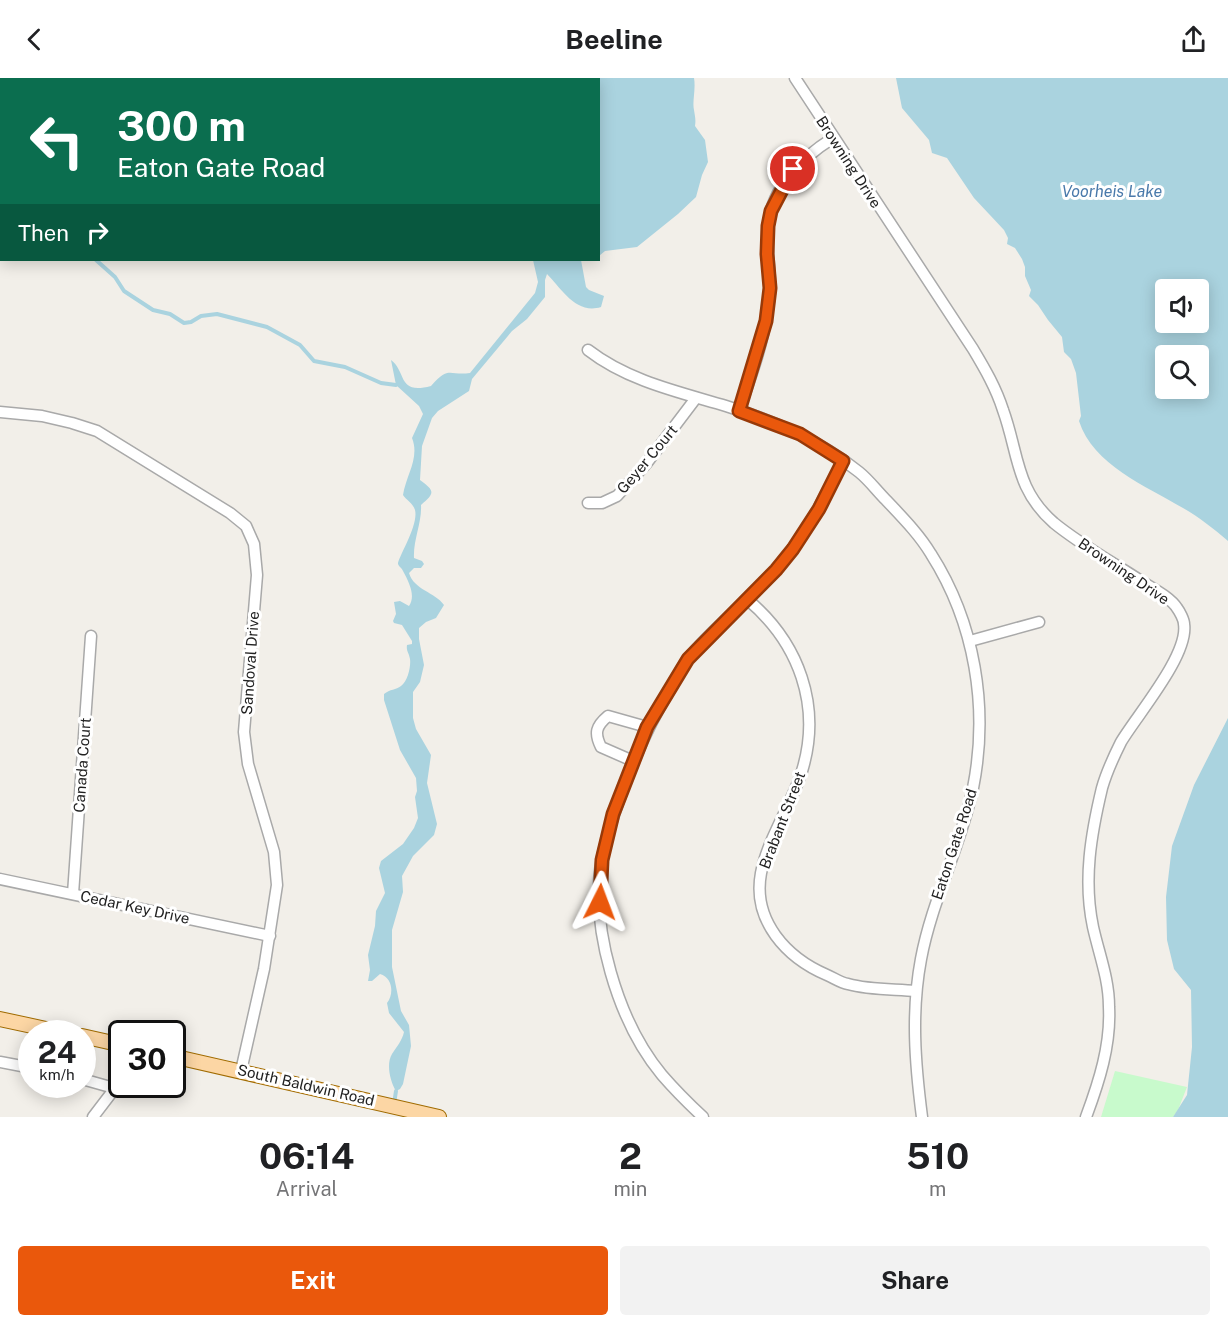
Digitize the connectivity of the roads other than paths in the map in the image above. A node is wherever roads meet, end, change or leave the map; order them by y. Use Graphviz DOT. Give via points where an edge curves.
graph roads {
  1 [pos="795,78"];
  2 [pos="833,138"];
  3 [pos="588,350"];
  4 [pos="696,398"];
  5 [pos="739,411"];
  6 [pos="0,412"];
  7 [pos="843,461"];
  8 [pos="588,503"];
  9 [pos="748,600"];
  10 [pos="1039,622"];
  11 [pos="91,636"];
  12 [pos="970,641"];
  13 [pos="647,727"];
  14 [pos="633,761"];
  15 [pos="0,879"];
  16 [pos="73,894"];
  17 [pos="270,936"];
  18 [pos="916,991"];
  19 [pos="0,1019"];
  20 [pos="18,1027"];
  21 [pos="186,1059"];
  22 [pos="0,1062"];
  23 [pos="18,1065"];
  24 [pos="241,1071"];
  25 [pos="108,1096"];
  26 [pos="93,1117"];
  27 [pos="439,1117"];
  28 [pos="703,1117"];
  29 [pos="922,1117"];
  30 [pos="1086,1117"];
  1 -- 2 [label="street, Browning Drive"];
  2 -- 5 [label="street" via="793,169 771,211 766,321"];
  2 -- 30 [label="street, Browning Drive" via="992,382 1004,411 1016,464 1036,503 1080,541 1177,606 1184,624 1184,640 1174,663 1120,745 1103,785 1093,828 1090,905 1110,1008 1103,1066"];
  3 -- 4 [label="street, Eaton Gate Road" via="630,375"];
  4 -- 5 [label="street, Eaton Gate Road"];
  4 -- 8 [label="street, Geyer Court" via="617,496 602,503"];
  5 -- 7 [label="street, Eaton Gate Road" via="800,434"];
  6 -- 17 [label="street, Sandoval Drive" via="42,416 97,431 246,526 254,544 256,575 244,732 248,764 274,852 277,885"];
  7 -- 9 [label="street" via="793,549"];
  7 -- 12 [label="street, Eaton Gate Road" via="860,473 909,524 931,554"];
  9 -- 13 [label="street" via="688,659"];
  9 -- 18 [label="street, Brabant Street" via="778,630 795,657 804,686 810,738 801,772 761,873 763,913 772,933 789,953 811,968 848,984"];
  10 -- 12 [label="street"];
  11 -- 16 [label="street, Canada Court"];
  12 -- 18 [label="street, Eaton Gate Road" via="980,719 973,788 928,925"];
  13 -- 14 [label="street"];
  13 -- 14 [label="street" via="608,716 598,725 595,736 601,747"];
  14 -- 28 [label="street" via="613,814 602,860 602,931 620,1002 639,1041 661,1074"];
  15 -- 16 [label="street, Cedar Key Drive"];
  16 -- 17 [label="street, Cedar Key Drive"];
  17 -- 24 [label="street, Sandoval Drive"];
  18 -- 29 [label="street, Eaton Gate Road" via="914,1042"];
  19 -- 20 [label="main road"];
  21 -- 24 [label="main road, South Baldwin Road"];
  22 -- 23 [label="street"];
  24 -- 27 [label="main road, South Baldwin Road"];
  25 -- 26 [label="street"];
}
